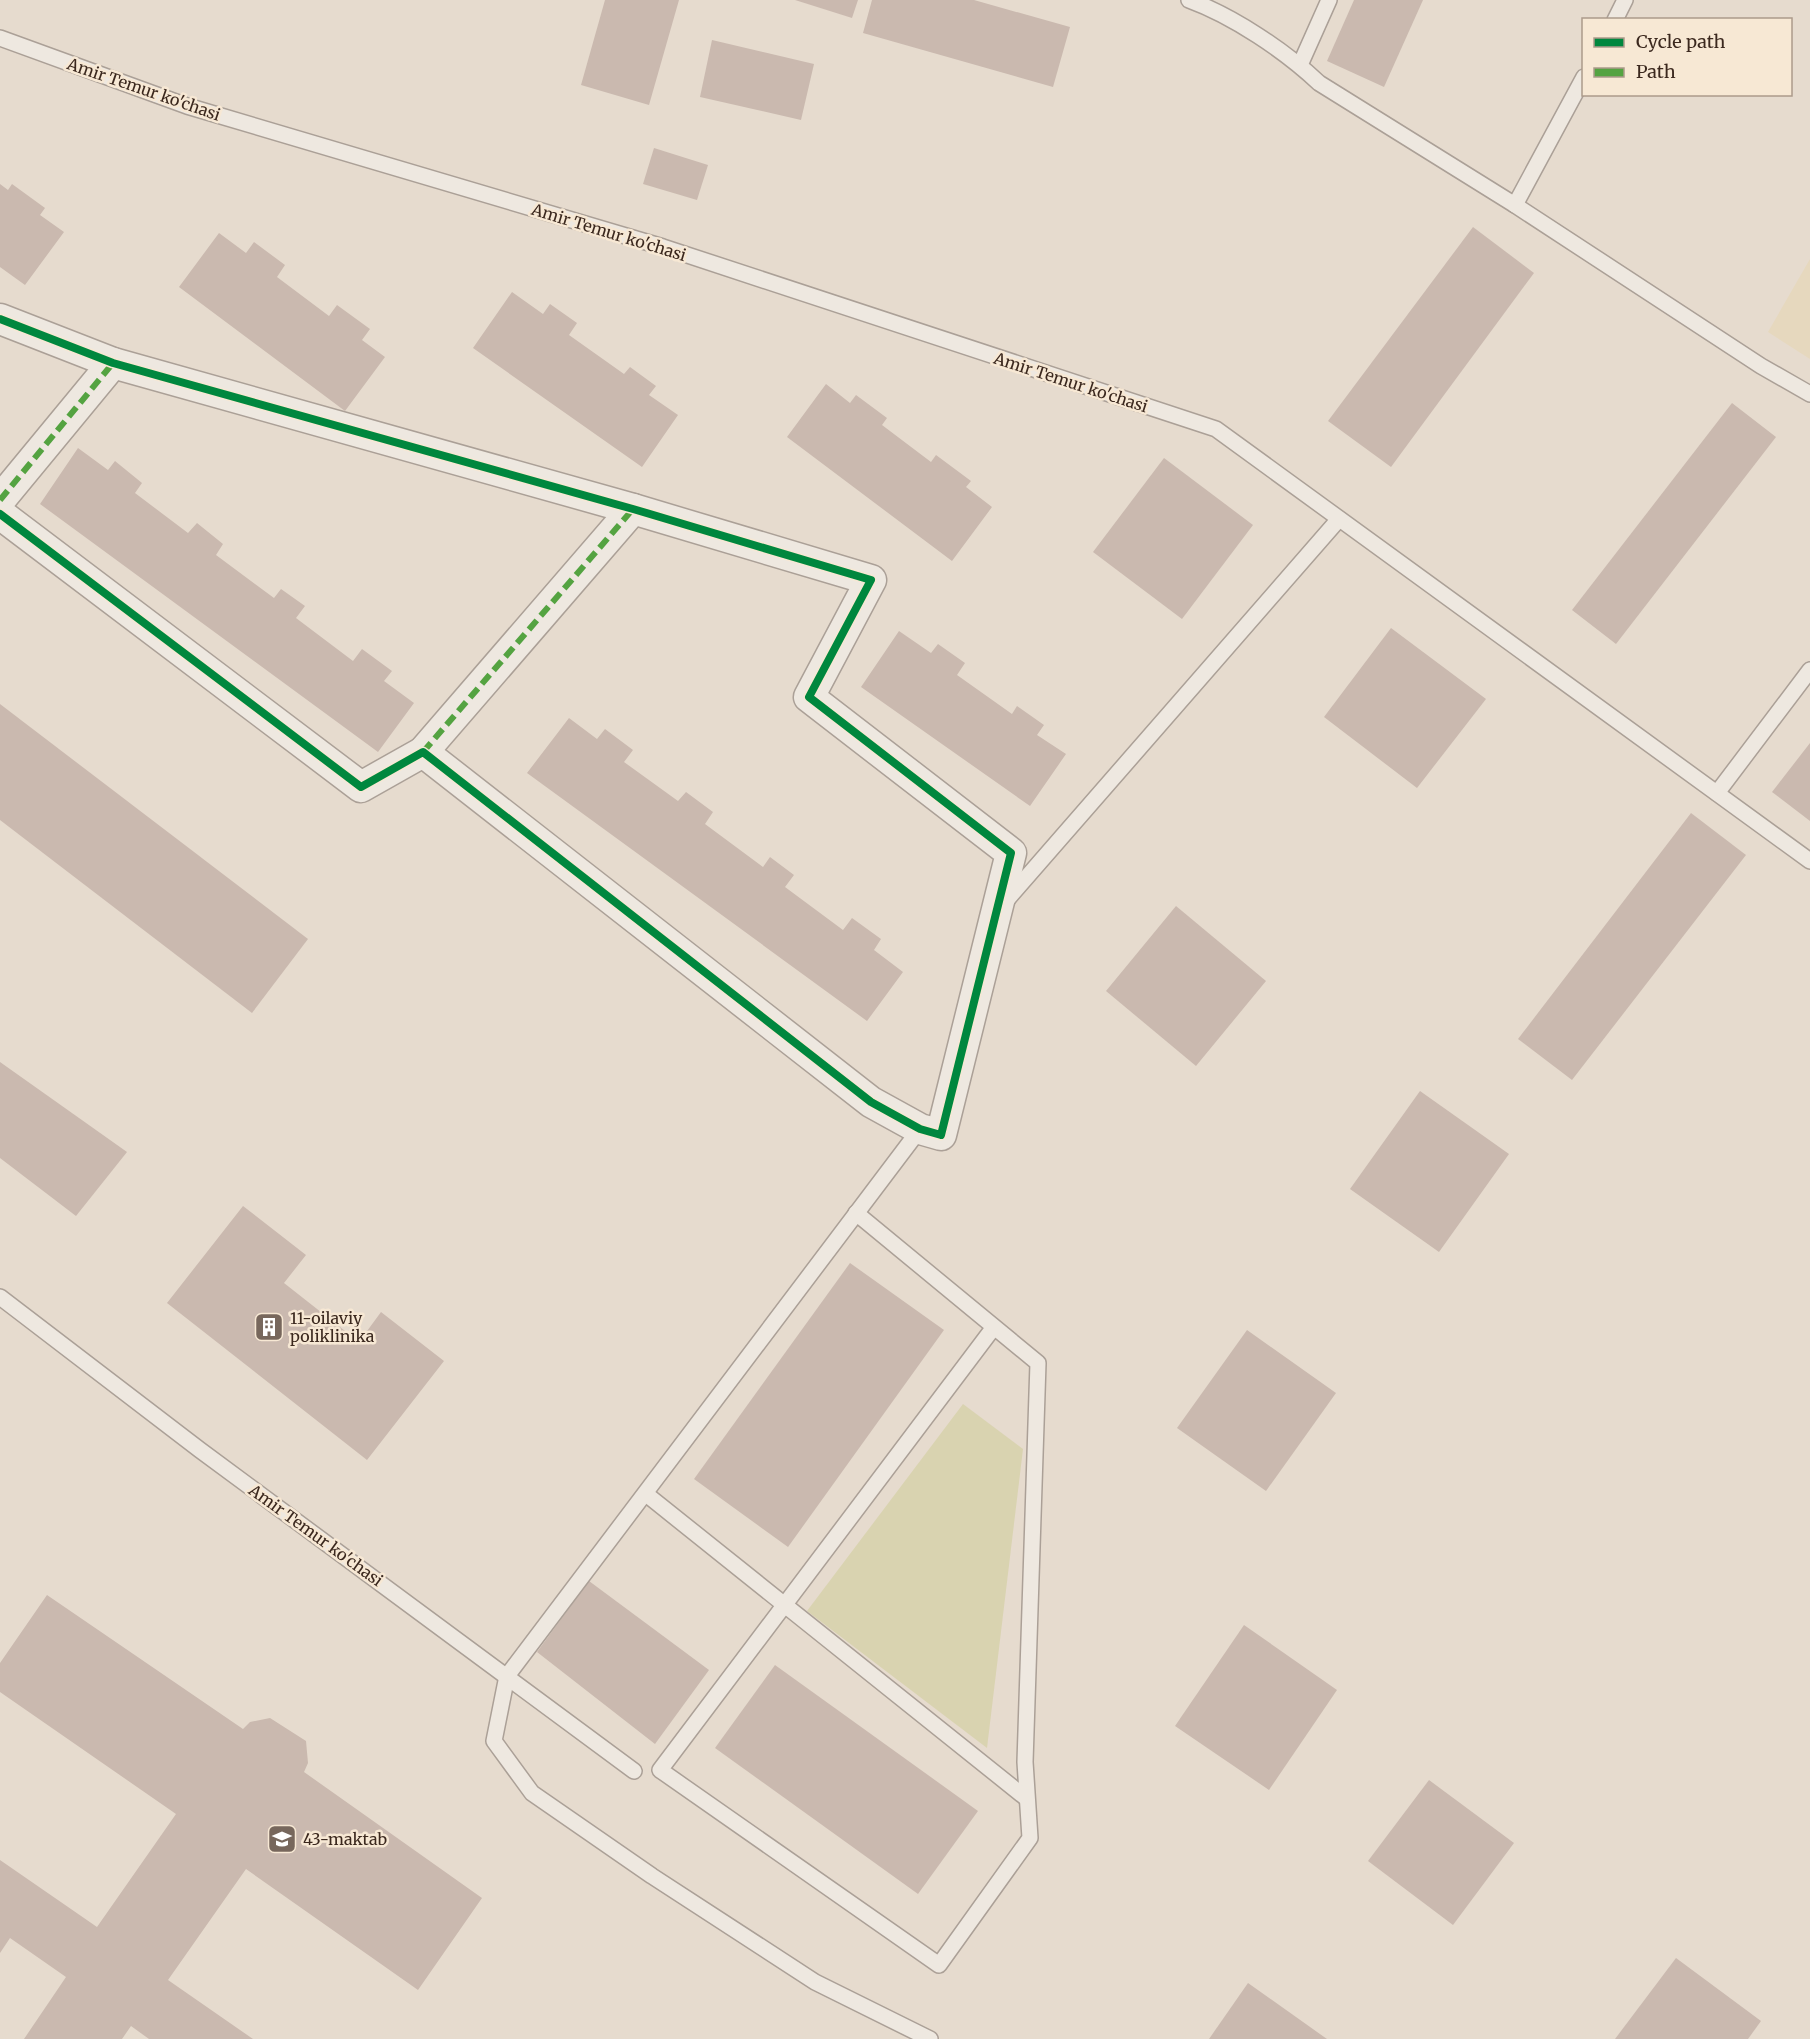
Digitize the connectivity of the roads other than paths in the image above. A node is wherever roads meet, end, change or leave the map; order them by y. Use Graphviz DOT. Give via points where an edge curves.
graph roads {
  1 [pos="1189,0"];
  2 [pos="1329,0"];
  3 [pos="1625,0"];
  4 [pos="1616,18"];
  5 [pos="0,38"];
  6 [pos="1299,65"];
  7 [pos="1582,82"];
  8 [pos="1515,205"];
  9 [pos="0,320"];
  10 [pos="113,363"];
  11 [pos="1810,394"];
  12 [pos="0,500"];
  13 [pos="633,509"];
  14 [pos="0,514"];
  15 [pos="1339,519"];
  16 [pos="1810,670"];
  17 [pos="423,752"];
  18 [pos="1717,793"];
  19 [pos="1810,861"];
  20 [pos="995,913"];
  21 [pos="920,1129"];
  22 [pos="856,1213"];
  23 [pos="0,1297"];
  24 [pos="994,1327"];
  25 [pos="646,1494"];
  26 [pos="782,1605"];
  27 [pos="507,1676"];
  28 [pos="634,1771"];
  29 [pos="1026,1798"];
  30 [pos="930,2039"];
  1 -- 6 [label="lane" via="1212,8"];
  2 -- 6 [label="lane"];
  3 -- 4 [label="lane"];
  5 -- 15 [label="lane, Amir Temur ko'chasi" via="187,106 663,248 1216,429"];
  6 -- 8 [label="lane" via="1319,83"];
  7 -- 8 [label="lane"];
  8 -- 11 [label="lane"];
  9 -- 10 [label="street"];
  10 -- 12 [label="street"];
  10 -- 13 [label="street"];
  13 -- 17 [label="street"];
  13 -- 20 [label="street" via="871,580 809,697 1011,853"];
  14 -- 17 [label="street" via="361,787"];
  15 -- 18 [label="lane, Amir Temur ko'chasi"];
  15 -- 20 [label="lane"];
  16 -- 18 [label="lane"];
  17 -- 21 [label="street" via="871,1102"];
  18 -- 19 [label="lane, Amir Temur ko'chasi"];
  20 -- 21 [label="street" via="941,1135"];
  21 -- 22 [label="lane"];
  22 -- 24 [label="lane"];
  22 -- 25 [label="lane"];
  23 -- 27 [label="lane, Amir Temur ko'chasi"];
  24 -- 26 [label="lane"];
  24 -- 29 [label="lane" via="1038,1364"];
  25 -- 26 [label="lane"];
  25 -- 27 [label="lane"];
  26 -- 29 [label="lane"];
  26 -- 29 [label="lane" via="660,1770 939,1965 1030,1838"];
  27 -- 28 [label="lane, Amir Temur ko'chasi"];
  27 -- 30 [label="lane" via="494,1741 532,1793 815,1982"];
}
